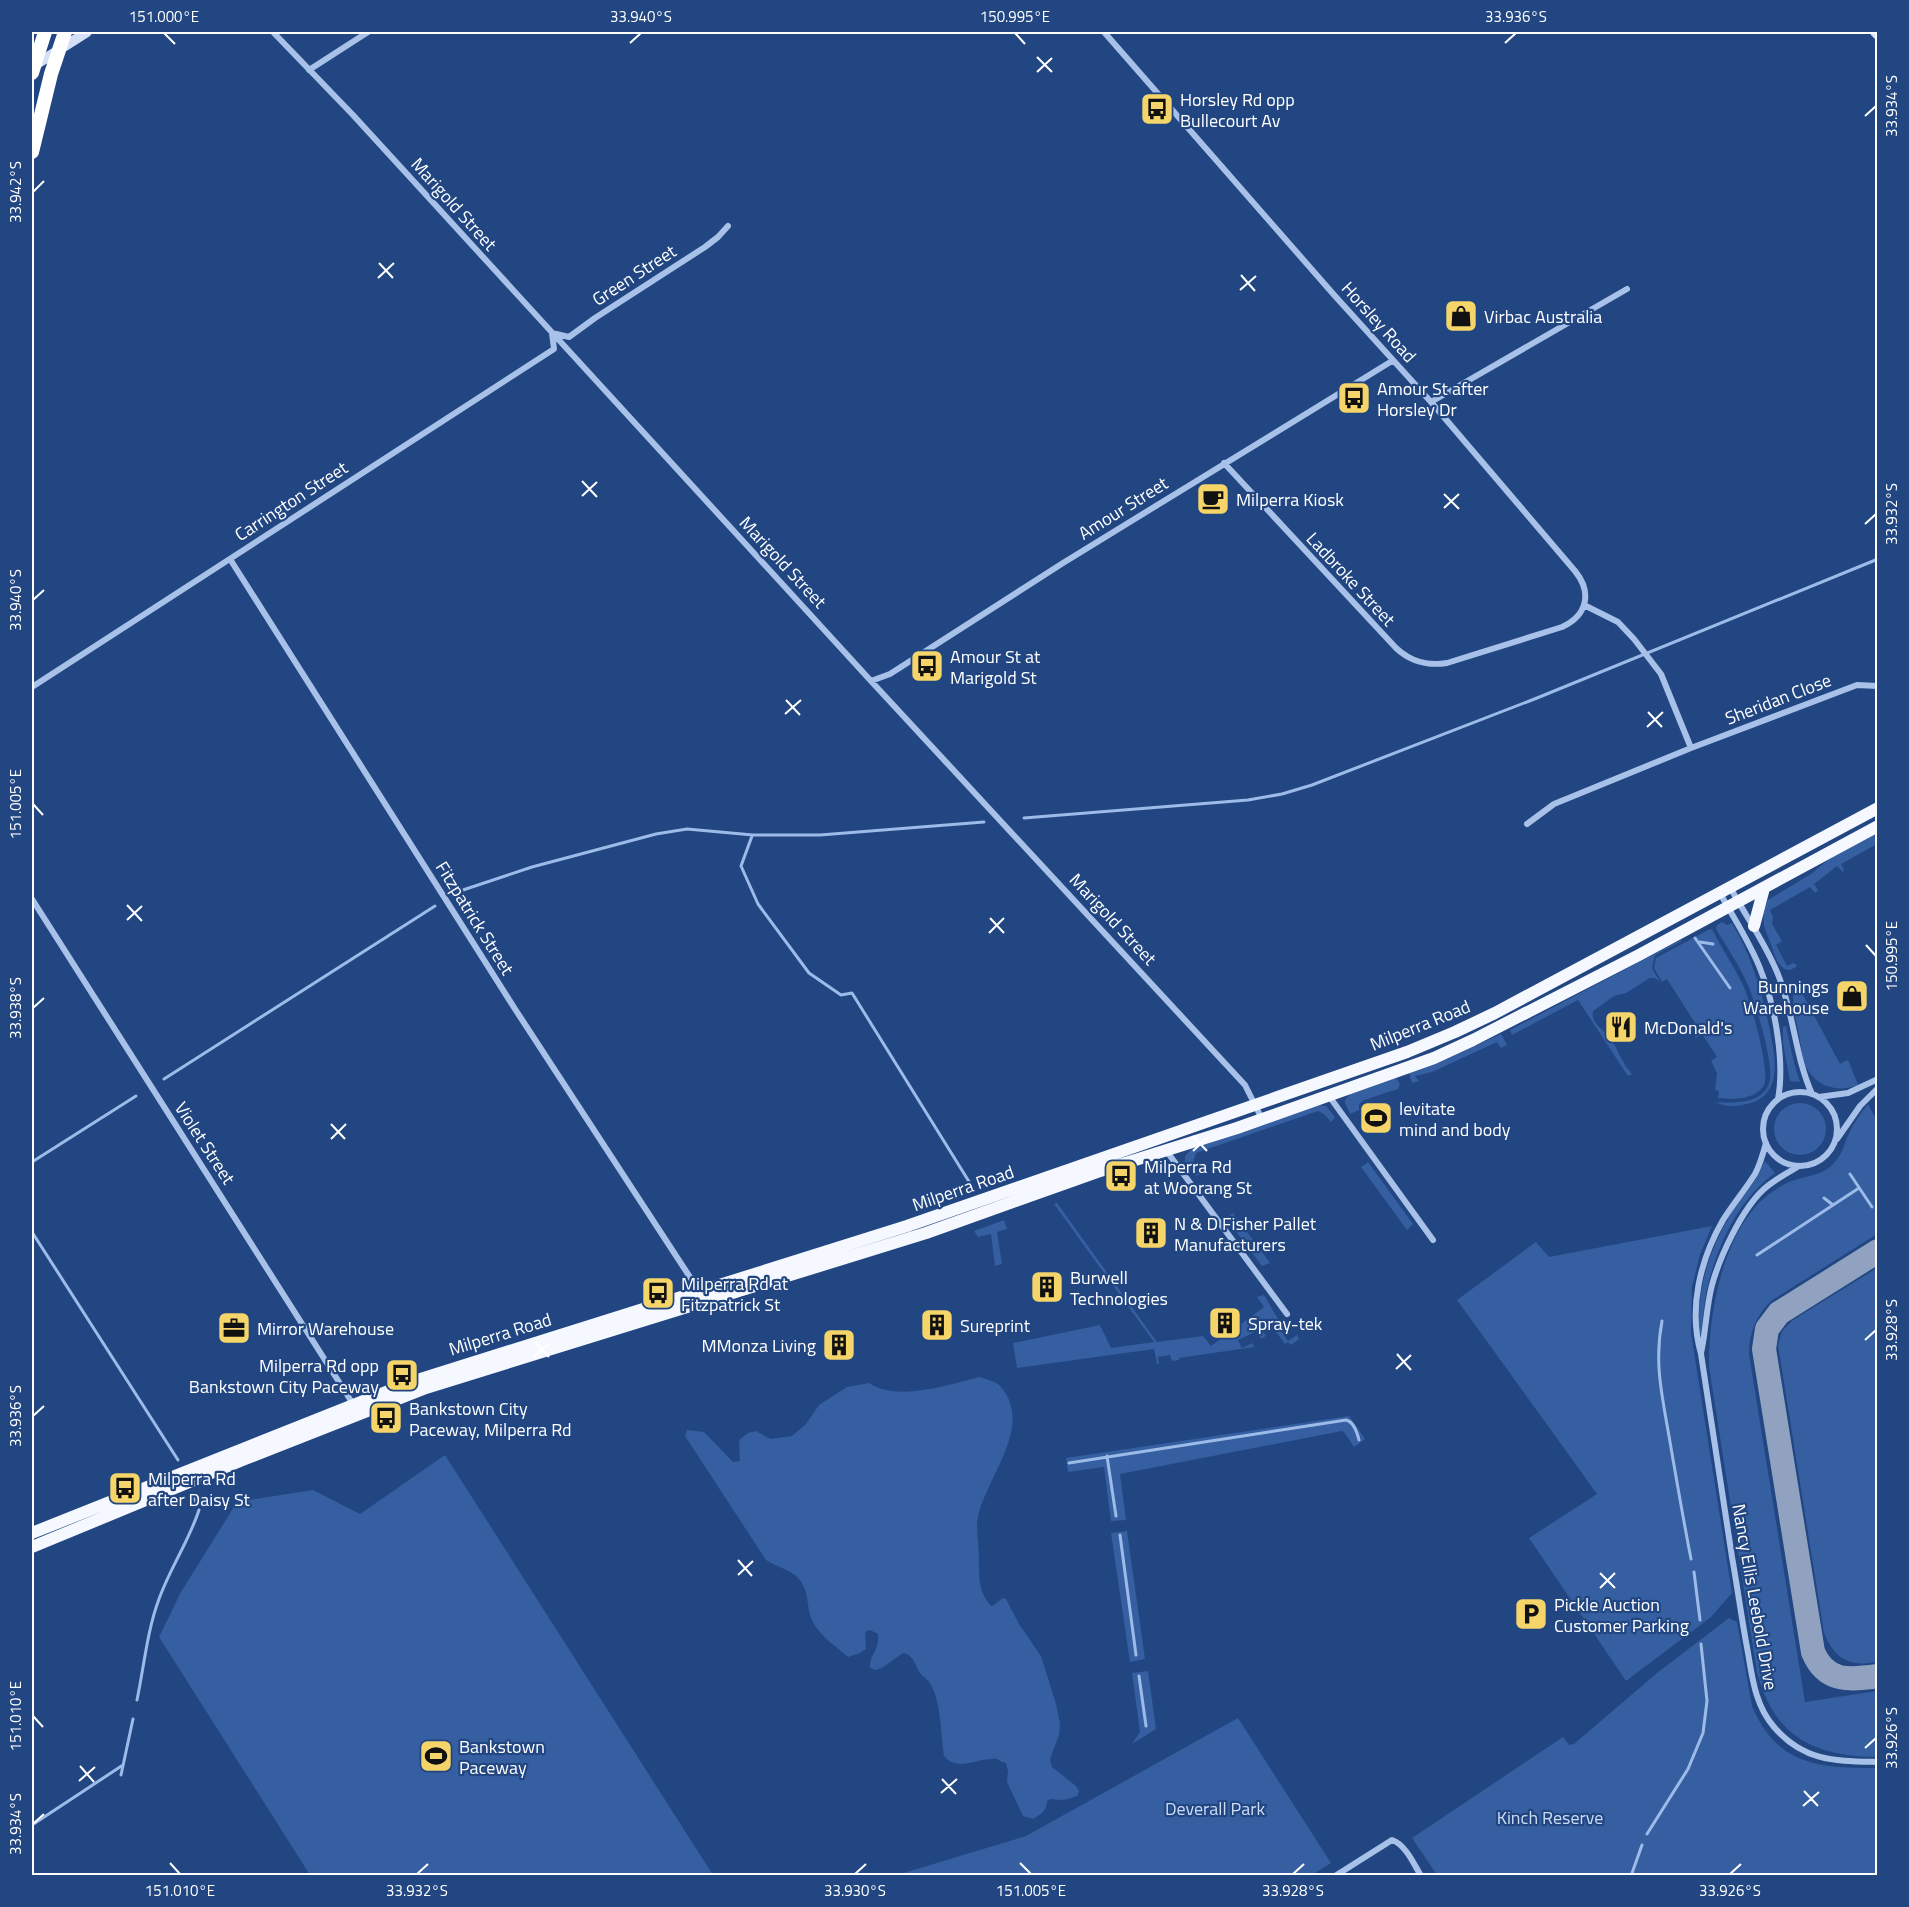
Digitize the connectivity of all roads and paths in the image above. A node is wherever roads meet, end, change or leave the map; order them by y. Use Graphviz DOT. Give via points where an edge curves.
graph roads {
  1 [pos="45,32"];
  2 [pos="65,32"];
  3 [pos="87,32"];
  4 [pos="273,32"];
  5 [pos="368,32"];
  6 [pos="1104,32"];
  7 [pos="1875,32"];
  8 [pos="1878,35"];
  9 [pos="32,67"];
  10 [pos="309,70"];
  11 [pos="32,73"];
  12 [pos="32,152"];
  13 [pos="728,226"];
  14 [pos="1627,290"];
  15 [pos="552,333"];
  16 [pos="1392,361"];
  17 [pos="1431,402"];
  18 [pos="1224,463"];
  19 [pos="230,559"];
  20 [pos="1584,605"];
  21 [pos="872,681"];
  22 [pos="1878,686"];
  23 [pos="32,687"];
  24 [pos="1691,748"];
  25 [pos="1878,808"];
  26 [pos="1527,824"];
  27 [pos="1878,826"];
  28 [pos="1764,888"];
  29 [pos="1725,890"];
  30 [pos="32,899"];
  31 [pos="1733,904"];
  32 [pos="1754,926"];
  33 [pos="1878,1079"];
  34 [pos="1878,1088"];
  35 [pos="1812,1094"];
  36 [pos="1329,1096"];
  37 [pos="1819,1097"];
  38 [pos="1778,1099"];
  39 [pos="1256,1103"];
  40 [pos="1263,1119"];
  41 [pos="1158,1139"];
  42 [pos="1766,1143"];
  43 [pos="1833,1145"];
  44 [pos="1166,1149"];
  45 [pos="1799,1166"];
  46 [pos="1433,1240"];
  47 [pos="699,1291"];
  48 [pos="1287,1314"];
  49 [pos="1701,1354"];
  50 [pos="354,1404"];
  51 [pos="32,1533"];
  52 [pos="32,1547"];
  53 [pos="1878,1762"];
  54 [pos="1335,1875"];
  55 [pos="1421,1875"];
  1 -- 11 [label="highway"];
  2 -- 12 [label="highway"];
  3 -- 9 [label="main road"];
  4 -- 10 [label="street, Marigold Street"];
  5 -- 10 [label="street"];
  6 -- 16 [label="street, Horsley Road"];
  7 -- 8 [label="main road"];
  10 -- 15 [label="street, Marigold Street"];
  13 -- 15 [label="street, Green Street" via="705,247 569,337"];
  14 -- 17 [label="street"];
  15 -- 19 [label="street, Carrington Street" via="554,349"];
  15 -- 21 [label="street, Marigold Street"];
  16 -- 17 [label="street, Horsley Road"];
  16 -- 18 [label="street, Amour Street"];
  17 -- 20 [label="street, Horsley Road" via="1578,576 1585,590"];
  18 -- 20 [label="street, Ladbroke Street" via="1395,648 1410,659 1438,664 1459,659 1562,627 1575,619"];
  18 -- 21 [label="street, Amour Street" via="890,674"];
  19 -- 23 [label="street, Carrington Street"];
  19 -- 47 [label="street, Fitzpatrick Street"];
  20 -- 24 [label="street" via="1618,622 1656,666"];
  21 -- 39 [label="street, Marigold Street" via="1245,1084"];
  22 -- 24 [label="street, Sheridan Close" via="1857,685"];
  24 -- 26 [label="street, Sheridan Close" via="1554,804"];
  25 -- 29 [label="highway, Milperra Road"];
  27 -- 28 [label="highway, Milperra Road"];
  28 -- 31 [label="highway, Milperra Road"];
  28 -- 32 [label="highway"];
  29 -- 31 [label="street"];
  29 -- 31 [label="street"];
  29 -- 39 [label="highway, Milperra Road" via="1455,1032"];
  30 -- 50 [label="street, Violet Street"];
  31 -- 32 [label="street"];
  31 -- 36 [label="highway, Milperra Road" via="1451,1051"];
  31 -- 38 [label="street" via="1769,995 1780,1058"];
  32 -- 35 [label="street" via="1780,978 1803,1074"];
  33 -- 37 [label="street" via="1848,1093"];
  34 -- 43 [label="street" via="1855,1112"];
  35 -- 37 [label="street"];
  35 -- 38 [label="street" via="1794,1092"];
  36 -- 40 [label="highway, Milperra Road"];
  36 -- 46 [label="street"];
  37 -- 43 [label="street" via="1834,1113 1837,1135"];
  38 -- 42 [label="street" via="1764,1119"];
  39 -- 40 [label="street, Marigold Street"];
  39 -- 41 [label="highway, Milperra Road"];
  40 -- 44 [label="highway, Milperra Road"];
  41 -- 44 [label="street"];
  41 -- 47 [label="highway, Milperra Road" via="907,1226"];
  42 -- 45 [label="street" via="1779,1160"];
  42 -- 49 [label="street, Nancy Ellis Leebold Drive" via="1755,1173 1722,1222 1704,1262 1694,1320"];
  43 -- 45 [label="street" via="1819,1160"];
  44 -- 48 [label="street"];
  44 -- 52 [label="highway, Milperra Road" via="926,1233 426,1388"];
  45 -- 49 [label="street, Nancy Ellis Leebold Drive" via="1764,1189 1727,1245 1712,1286"];
  47 -- 50 [label="highway, Milperra Road" via="486,1357"];
  49 -- 53 [label="street, Nancy Ellis Leebold Drive" via="1739,1601 1761,1708 1774,1728 1810,1755"];
  50 -- 51 [label="highway, Milperra Road"];
  54 -- 55 [label="street" via="1394,1840"];
}
